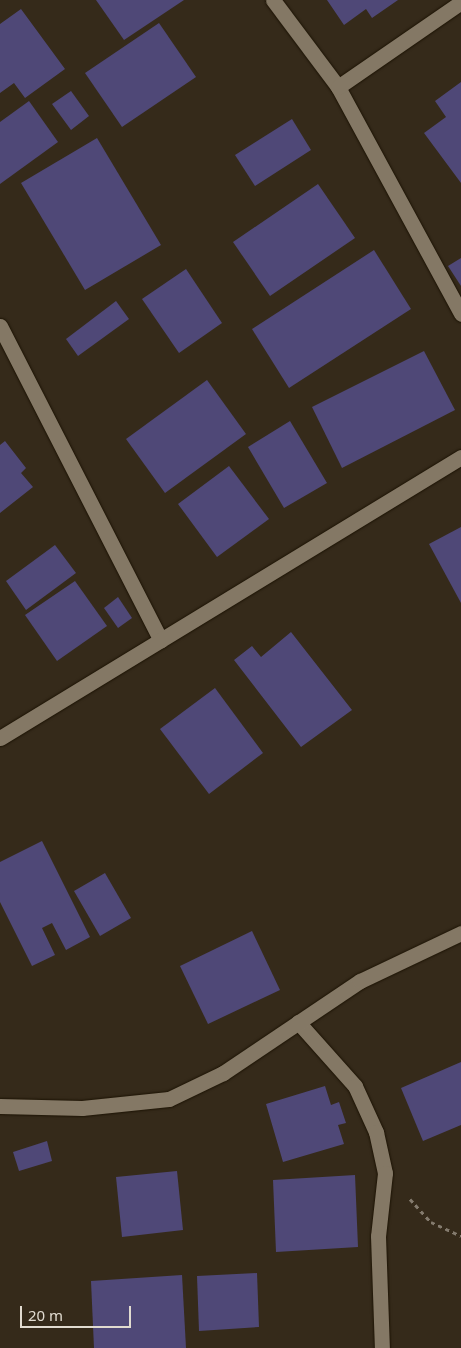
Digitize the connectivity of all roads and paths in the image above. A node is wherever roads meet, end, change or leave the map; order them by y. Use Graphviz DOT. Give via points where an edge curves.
graph roads {
  1 [pos="273,0"];
  2 [pos="461,2"];
  3 [pos="338,87"];
  4 [pos="461,314"];
  5 [pos="0,326"];
  6 [pos="461,457"];
  7 [pos="161,640"];
  8 [pos="0,738"];
  9 [pos="461,933"];
  10 [pos="298,1022"];
  11 [pos="0,1106"];
  12 [pos="385,1173"];
  13 [pos="461,1236"];
  14 [pos="382,1348"];
  1 -- 3 [label="street"];
  2 -- 3 [label="street"];
  3 -- 4 [label="street"];
  5 -- 7 [label="street"];
  6 -- 7 [label="street"];
  7 -- 8 [label="street"];
  9 -- 10 [label="street" via="360,981"];
  10 -- 11 [label="street" via="223,1074 168,1100 82,1108"];
  10 -- 12 [label="street" via="355,1086 376,1132"];
  12 -- 13 [label="path" via="432,1222"];
  12 -- 14 [label="street" via="378,1236"];
}
